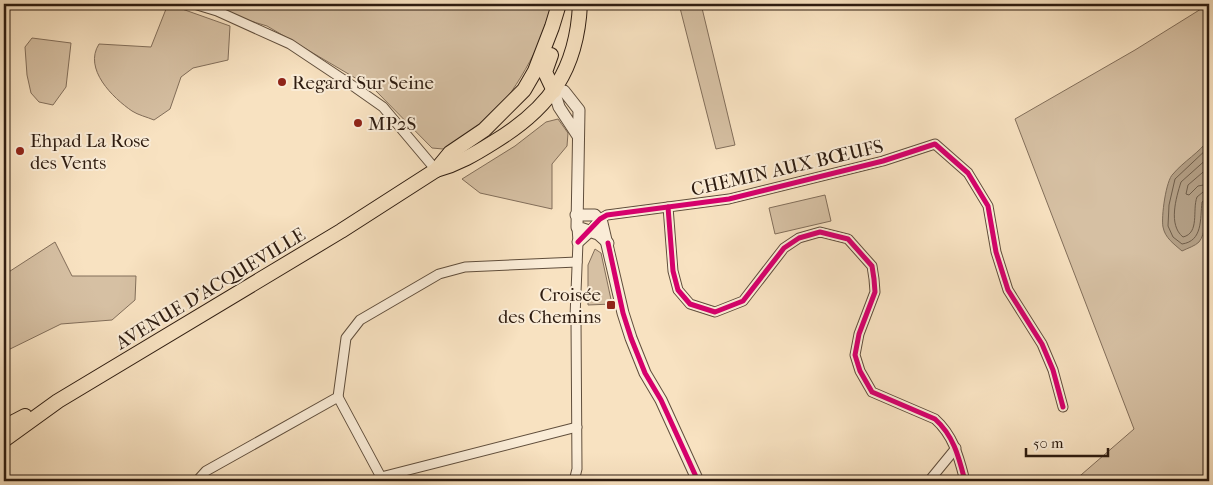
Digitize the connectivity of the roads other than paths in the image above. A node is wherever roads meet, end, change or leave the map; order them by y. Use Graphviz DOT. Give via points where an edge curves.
graph roads {
  1 [pos="194,4"];
  2 [pos="580,4"];
  3 [pos="558,7"];
  4 [pos="528,84"];
  5 [pos="554,91"];
  6 [pos="436,170"];
  7 [pos="668,207"];
  8 [pos="576,214"];
  9 [pos="600,219"];
  10 [pos="576,227"];
  11 [pos="590,231"];
  12 [pos="578,242"];
  13 [pos="608,243"];
  14 [pos="577,262"];
  15 [pos="338,397"];
  16 [pos="58,401"];
  17 [pos="1063,407"];
  18 [pos="576,427"];
  19 [pos="4,428"];
  20 [pos="4,440"];
  21 [pos="956,448"];
  22 [pos="380,479"];
  23 [pos="197,481"];
  24 [pos="574,481"];
  25 [pos="698,481"];
  26 [pos="929,481"];
  27 [pos="965,481"];
  1 -- 6 [label="street" via="290,44 356,88 383,107"];
  2 -- 5 [label="main road" via="579,26 566,68"];
  3 -- 4 [label="main road"];
  3 -- 5 [label="main road" via="561,30 545,72"];
  4 -- 5 [label="main road"];
  4 -- 6 [label="main road" via="484,130 450,153"];
  5 -- 6 [label="main road" via="538,112 520,127 457,164"];
  5 -- 8 [label="street" via="559,107 578,136"];
  6 -- 16 [label="main road, AVENUE D'ACQUEVILLE" via="333,236"];
  7 -- 9 [label="street, CHEMIN AUX BŒUFS" via="607,215"];
  7 -- 17 [label="street, CHEMIN AUX BŒUFS" via="730,199 883,161 935,144 968,173 988,206 996,252 1008,290 1042,344 1054,370"];
  7 -- 21 [label="street" via="673,271 678,290 690,304 715,312 743,302 784,248 799,238 820,232 848,239 872,266 874,279 875,292 859,334 855,355 860,371 872,392 935,419 948,432"];
  8 -- 9 [label="street, CHEMIN AUX BŒUFS" via="591,214"];
  8 -- 10 [label="street"];
  9 -- 11 [label="street"];
  9 -- 13 [label="street"];
  10 -- 11 [label="street"];
  10 -- 12 [label="street"];
  11 -- 12 [label="street"];
  11 -- 13 [label="street"];
  12 -- 14 [label="street"];
  13 -- 25 [label="street" via="631,338"];
  14 -- 15 [label="street" via="465,267 439,274 360,320 346,338"];
  14 -- 18 [label="street" via="574,317"];
  15 -- 22 [label="street"];
  15 -- 23 [label="street" via="206,471"];
  16 -- 19 [label="main road"];
  16 -- 20 [label="main road, AVENUE D'ACQUEVILLE"];
  18 -- 22 [label="street"];
  18 -- 24 [label="street"];
  21 -- 26 [label="street"];
  21 -- 27 [label="street"];
}
